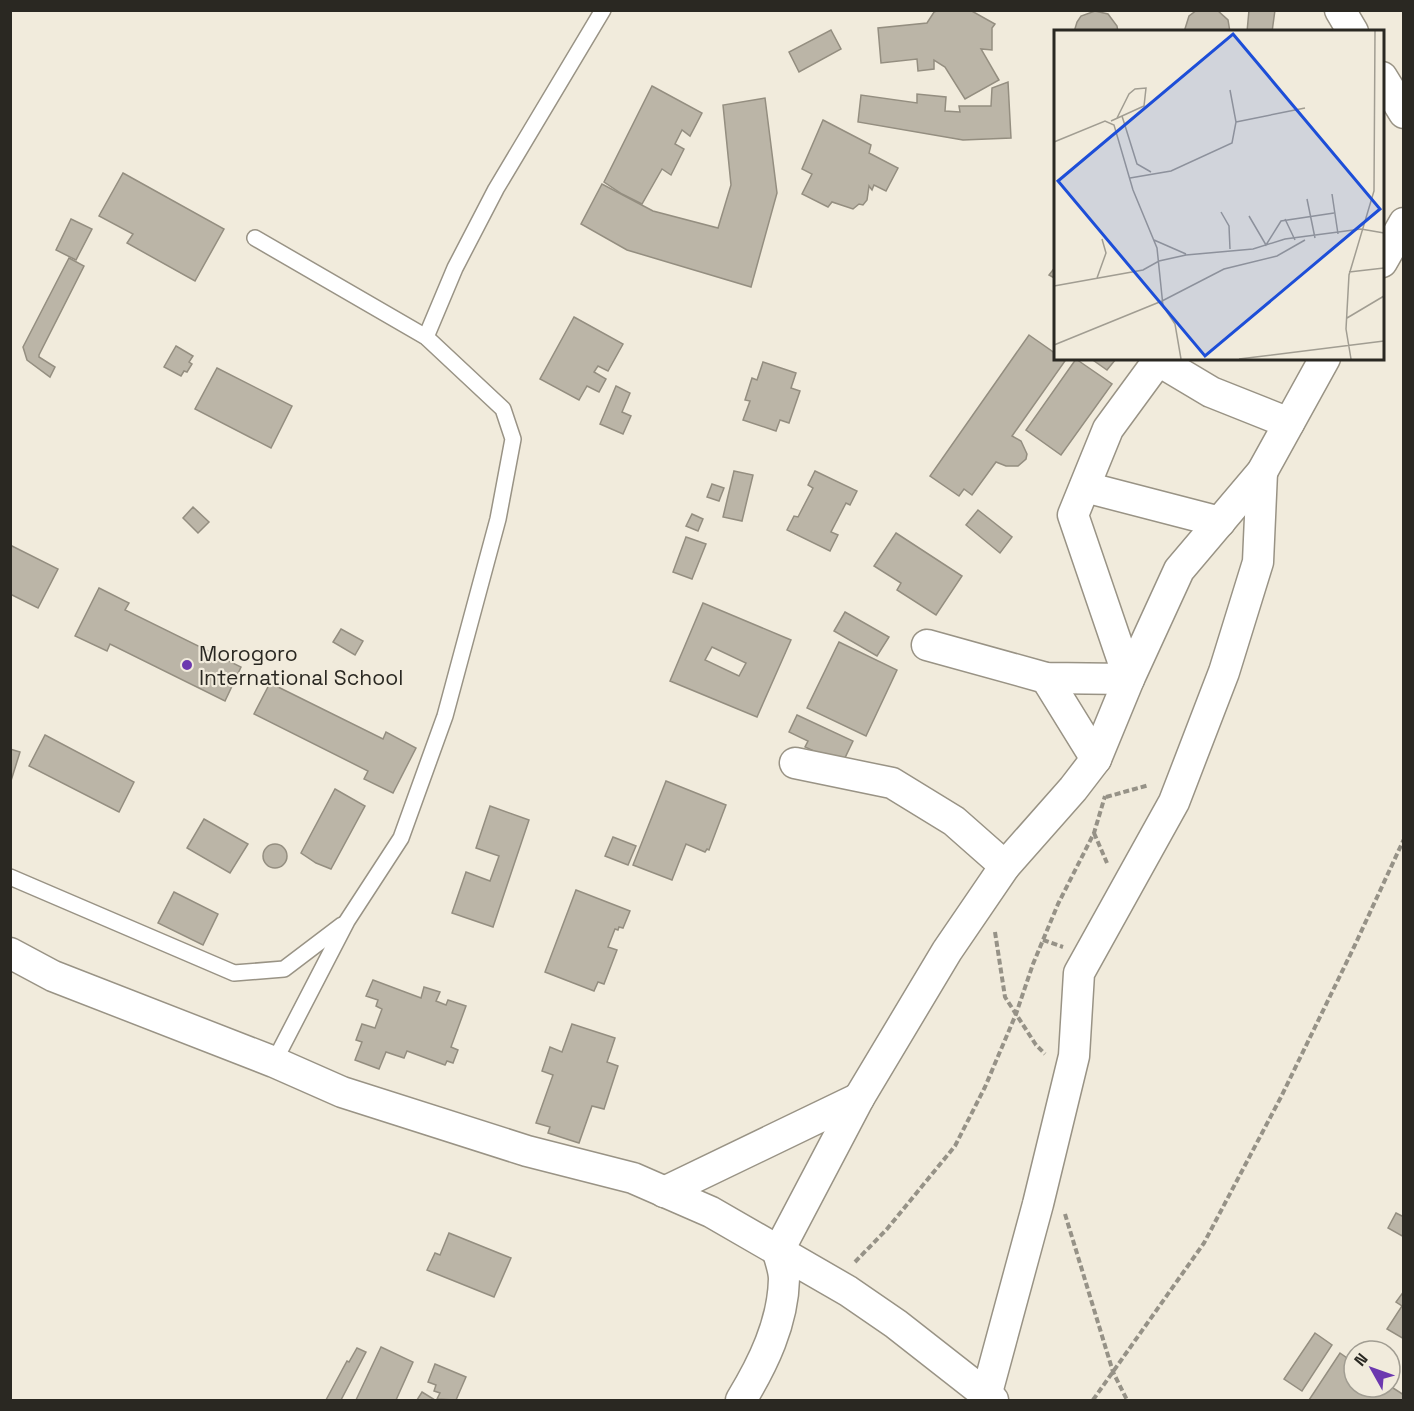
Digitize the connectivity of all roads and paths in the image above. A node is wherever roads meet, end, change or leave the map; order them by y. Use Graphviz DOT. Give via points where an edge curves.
graph roads {
  1 [pos="603,10"];
  2 [pos="1340,10"];
  3 [pos="1352,30"];
  4 [pos="1384,79"];
  5 [pos="1404,113"];
  6 [pos="1404,223"];
  7 [pos="255,238"];
  8 [pos="1384,260"];
  9 [pos="426,336"];
  10 [pos="1157,360"];
  11 [pos="1160,360"];
  12 [pos="1324,360"];
  13 [pos="1289,423"];
  14 [pos="1262,472"];
  15 [pos="1085,487"];
  16 [pos="1220,522"];
  17 [pos="927,645"];
  18 [pos="1046,678"];
  19 [pos="1129,679"];
  20 [pos="1096,759"];
  21 [pos="795,763"];
  22 [pos="1185,774"];
  23 [pos="1106,797"];
  24 [pos="1404,839"];
  25 [pos="1005,866"];
  26 [pos="10,877"];
  27 [pos="347,921"];
  28 [pos="996,924"];
  29 [pos="10,953"];
  30 [pos="1016,1014"];
  31 [pos="274,1062"];
  32 [pos="1068,1079"];
  33 [pos="859,1098"];
  34 [pos="664,1192"];
  35 [pos="1062,1204"];
  36 [pos="778,1252"];
  37 [pos="834,1283"];
  38 [pos="1113,1372"];
  39 [pos="988,1399"];
  40 [pos="741,1401"];
  41 [pos="1093,1401"];
  42 [pos="1127,1401"];
  1 -- 9 [label="lane" via="496,189 455,268"];
  2 -- 3 [label="street"];
  4 -- 5 [label="street"];
  6 -- 8 [label="street"];
  7 -- 9 [label="lane"];
  9 -- 27 [label="lane" via="503,409 513,439 498,519 445,716 401,838"];
  10 -- 15 [label="street" via="1108,429"];
  11 -- 13 [label="street" via="1211,392"];
  12 -- 13 [label="street"];
  13 -- 14 [label="street"];
  14 -- 16 [label="street"];
  14 -- 22 [label="street" via="1258,562 1224,672"];
  15 -- 16 [label="street"];
  15 -- 19 [label="street" via="1073,516"];
  16 -- 19 [label="street" via="1179,570"];
  17 -- 18 [label="street"];
  18 -- 19 [label="street"];
  18 -- 20 [label="street"];
  19 -- 20 [label="street"];
  20 -- 23 [label="path"];
  20 -- 25 [label="street"];
  21 -- 25 [label="street" via="892,783 954,821"];
  22 -- 23 [label="path"];
  22 -- 32 [label="street" via="1174,802 1079,974 1074,1056"];
  23 -- 30 [label="path" via="1094,833 1033,964"];
  24 -- 38 [label="path" via="1281,1097 1204,1243"];
  25 -- 33 [label="street" via="946,951"];
  26 -- 27 [label="lane" via="234,973 284,969"];
  27 -- 31 [label="lane"];
  28 -- 30 [label="path" via="994,936 1005,998"];
  29 -- 31 [label="street" via="53,976"];
  30 -- 32 [label="path" via="1036,1045"];
  30 -- 37 [label="path" via="955,1146 887,1228"];
  31 -- 34 [label="street" via="342,1092 527,1151 633,1178"];
  32 -- 39 [label="street"];
  33 -- 34 [label="street"];
  33 -- 36 [label="street"];
  34 -- 36 [label="street" via="711,1212"];
  35 -- 38 [label="path"];
  36 -- 37 [label="street"];
  36 -- 40 [label="street" via="784,1277 777,1325"];
  37 -- 39 [label="street" via="896,1324"];
  38 -- 41 [label="path"];
  38 -- 42 [label="path"];
}
